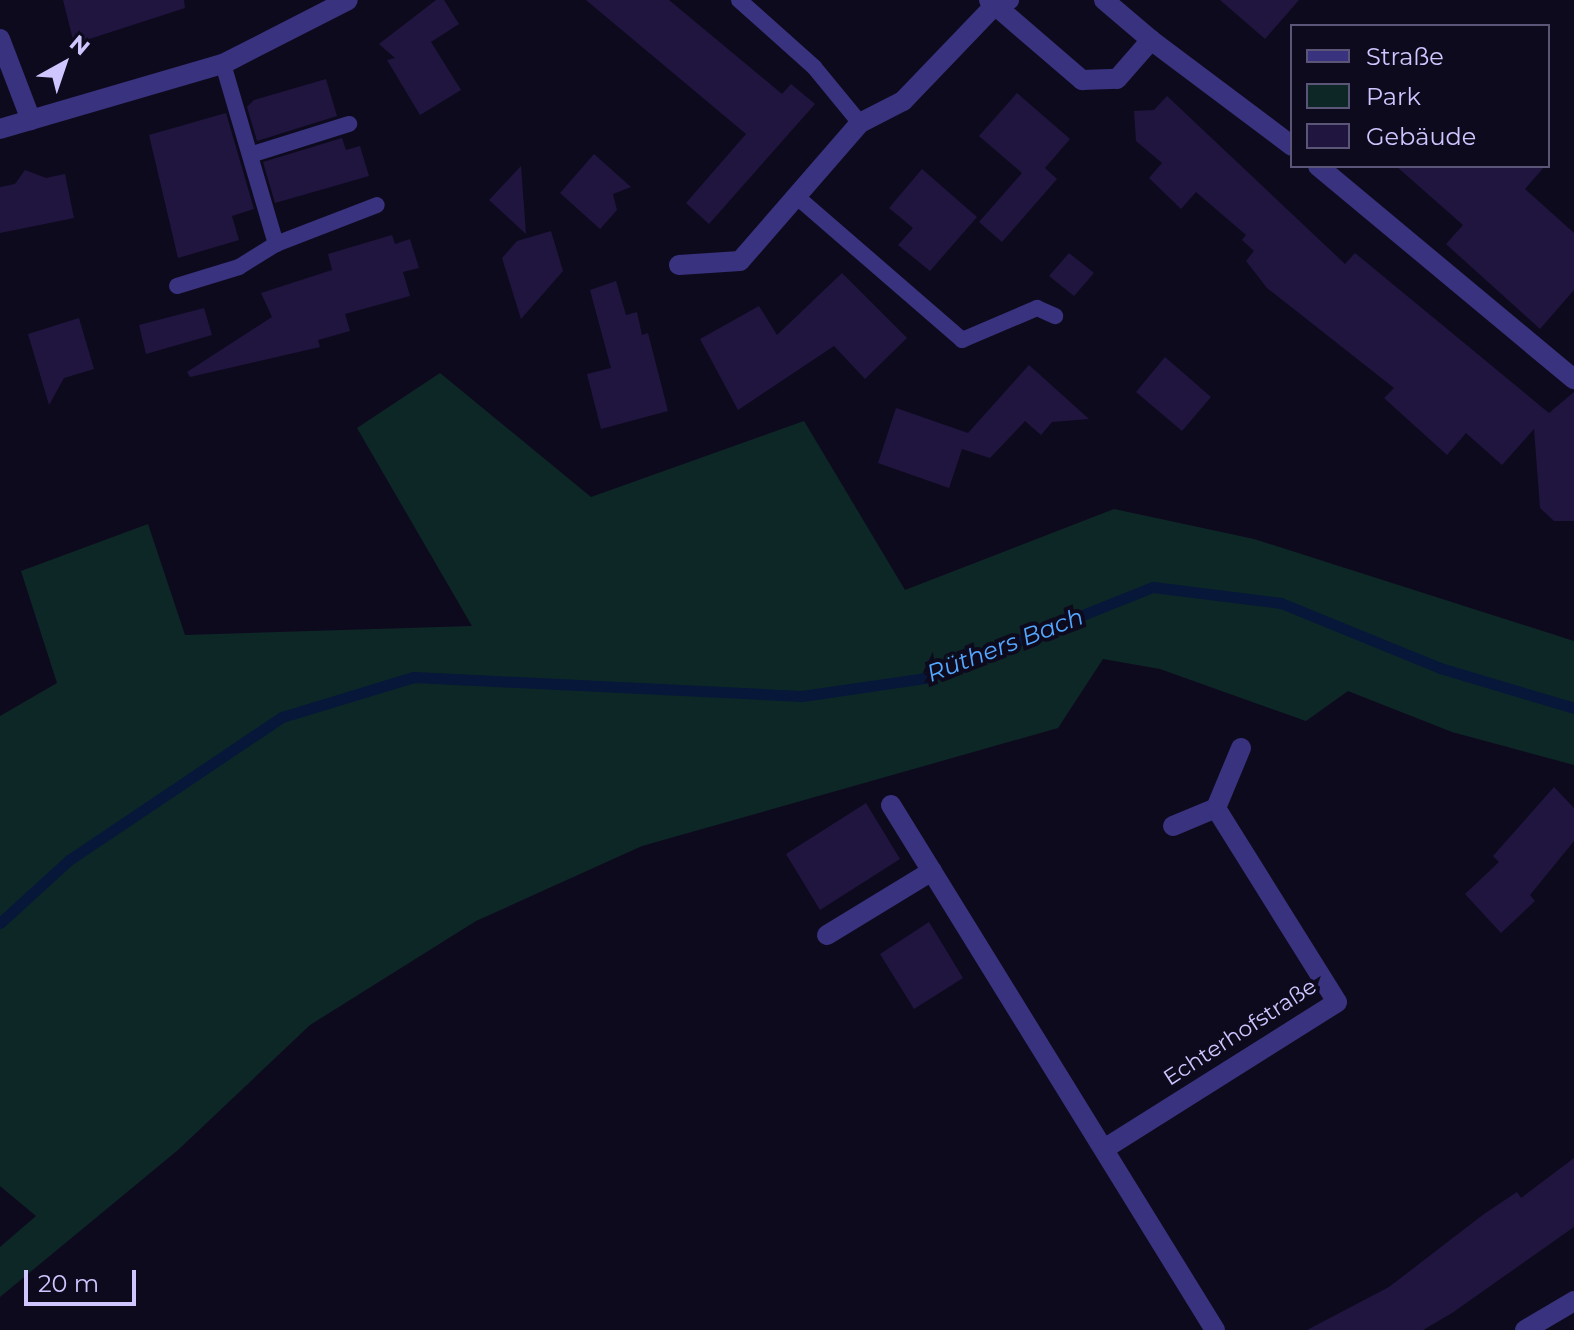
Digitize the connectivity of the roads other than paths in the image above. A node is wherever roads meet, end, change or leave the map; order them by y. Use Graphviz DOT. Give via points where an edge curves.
graph roads {
  1 [pos="348,0"];
  2 [pos="739,0"];
  3 [pos="1104,0"];
  4 [pos="998,2"];
  5 [pos="0,39"];
  6 [pos="1151,40"];
  7 [pos="223,64"];
  8 [pos="31,120"];
  9 [pos="860,123"];
  10 [pos="349,124"];
  11 [pos="0,129"];
  12 [pos="1290,144"];
  13 [pos="250,155"];
  14 [pos="1320,168"];
  15 [pos="796,196"];
  16 [pos="377,205"];
  17 [pos="276,244"];
  18 [pos="679,265"];
  19 [pos="177,286"];
  20 [pos="1055,316"];
  21 [pos="1574,379"];
  22 [pos="1241,748"];
  23 [pos="891,805"];
  24 [pos="1216,808"];
  25 [pos="1173,826"];
  26 [pos="932,871"];
  27 [pos="827,935"];
  28 [pos="1104,1149"];
  29 [pos="1574,1301"];
  30 [pos="1215,1330"];
  31 [pos="1525,1330"];
  1 -- 7 [label="street"];
  2 -- 9 [label="lane" via="814,67"];
  3 -- 6 [label="street"];
  4 -- 6 [label="street" via="1082,80 1117,79"];
  4 -- 9 [label="street" via="903,101"];
  5 -- 8 [label="street"];
  6 -- 12 [label="street"];
  7 -- 8 [label="street"];
  7 -- 13 [label="lane"];
  8 -- 11 [label="street"];
  9 -- 15 [label="street"];
  10 -- 13 [label="lane"];
  13 -- 17 [label="lane"];
  14 -- 21 [label="street"];
  15 -- 18 [label="street" via="740,261"];
  15 -- 20 [label="lane" via="962,340 1037,308"];
  16 -- 17 [label="lane"];
  17 -- 19 [label="lane" via="239,267"];
  22 -- 24 [label="street"];
  23 -- 26 [label="street"];
  24 -- 25 [label="street"];
  24 -- 28 [label="street, Echterhofstraße" via="1337,1002"];
  26 -- 27 [label="street"];
  26 -- 28 [label="street"];
  28 -- 30 [label="street"];
  29 -- 31 [label="street"];
}
